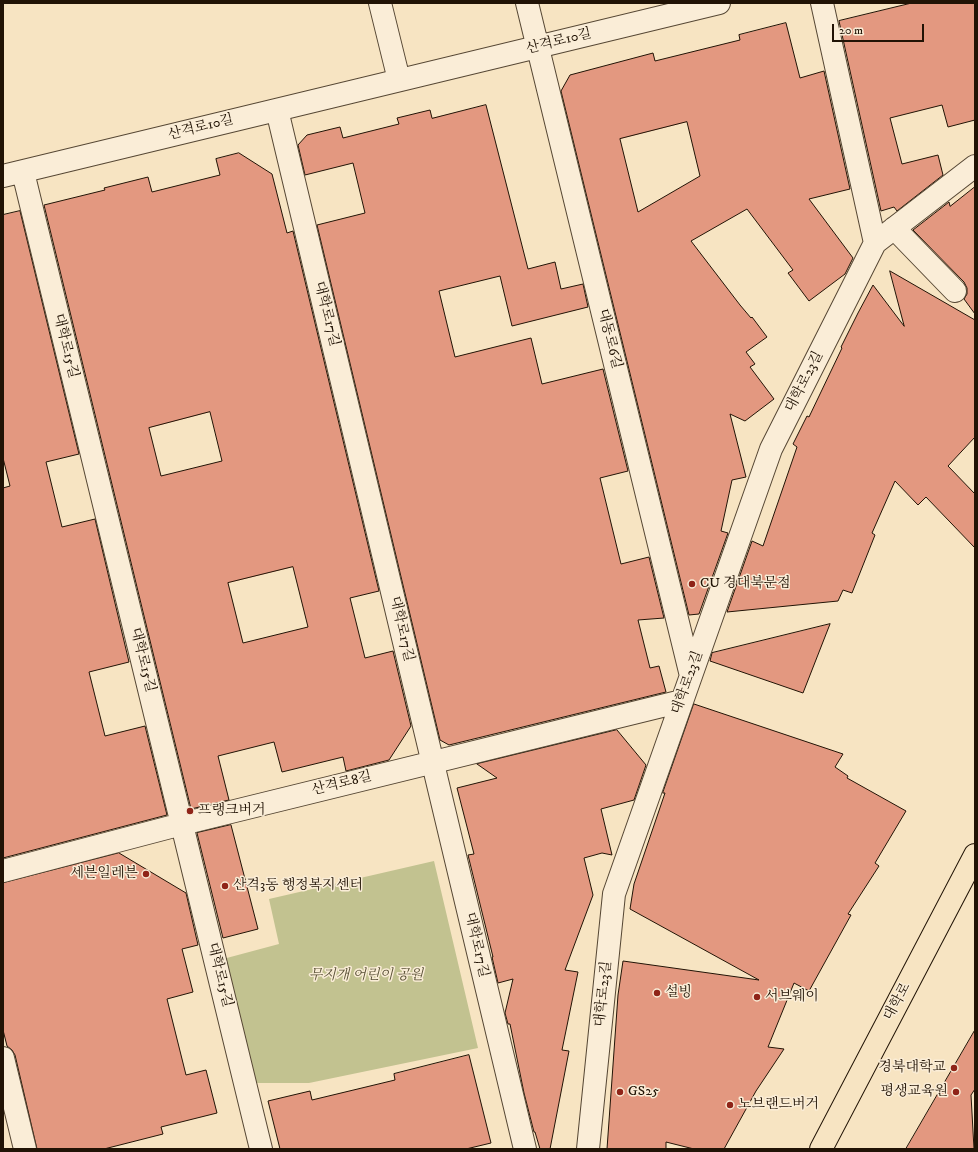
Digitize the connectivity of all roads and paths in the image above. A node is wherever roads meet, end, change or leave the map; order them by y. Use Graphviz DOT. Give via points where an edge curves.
graph roads {
  1 [pos="380,3"];
  2 [pos="527,3"];
  3 [pos="720,3"];
  4 [pos="822,3"];
  5 [pos="538,47"];
  6 [pos="399,80"];
  7 [pos="277,110"];
  8 [pos="975,166"];
  9 [pos="13,174"];
  10 [pos="894,228"];
  11 [pos="875,242"];
  12 [pos="955,291"];
  13 [pos="691,676"];
  14 [pos="682,701"];
  15 [pos="433,762"];
  16 [pos="182,824"];
  17 [pos="975,855"];
  18 [pos="3,871"];
  19 [pos="3,1058"];
  20 [pos="26,1149"];
  21 [pos="261,1149"];
  22 [pos="525,1149"];
  23 [pos="588,1149"];
  24 [pos="821,1149"];
  1 -- 6 [label="street"];
  2 -- 5 [label="street, 대동로6길"];
  3 -- 5 [label="street, 산격로10길"];
  4 -- 11 [label="street"];
  5 -- 6 [label="street, 산격로10길"];
  5 -- 13 [label="street, 대동로6길"];
  6 -- 7 [label="street, 산격로10길"];
  7 -- 9 [label="street, 산격로10길"];
  7 -- 15 [label="street, 대학로17길"];
  8 -- 10 [label="street, 대학로23길"];
  9 -- 16 [label="street, 대학로15길"];
  10 -- 11 [label="street, 대학로23길"];
  10 -- 12 [label="street"];
  11 -- 13 [label="street, 대학로23길" via="771,449"];
  13 -- 14 [label="street, 대학로23길"];
  14 -- 15 [label="street, 산격로8길"];
  14 -- 23 [label="street, 대학로23길" via="614,894"];
  15 -- 16 [label="street, 산격로8길"];
  15 -- 22 [label="street, 대학로17길"];
  16 -- 18 [label="street, 산격로8길"];
  16 -- 21 [label="street, 대학로15길"];
  17 -- 24 [label="main road, 대학로"];
  19 -- 20 [label="street"];
}
